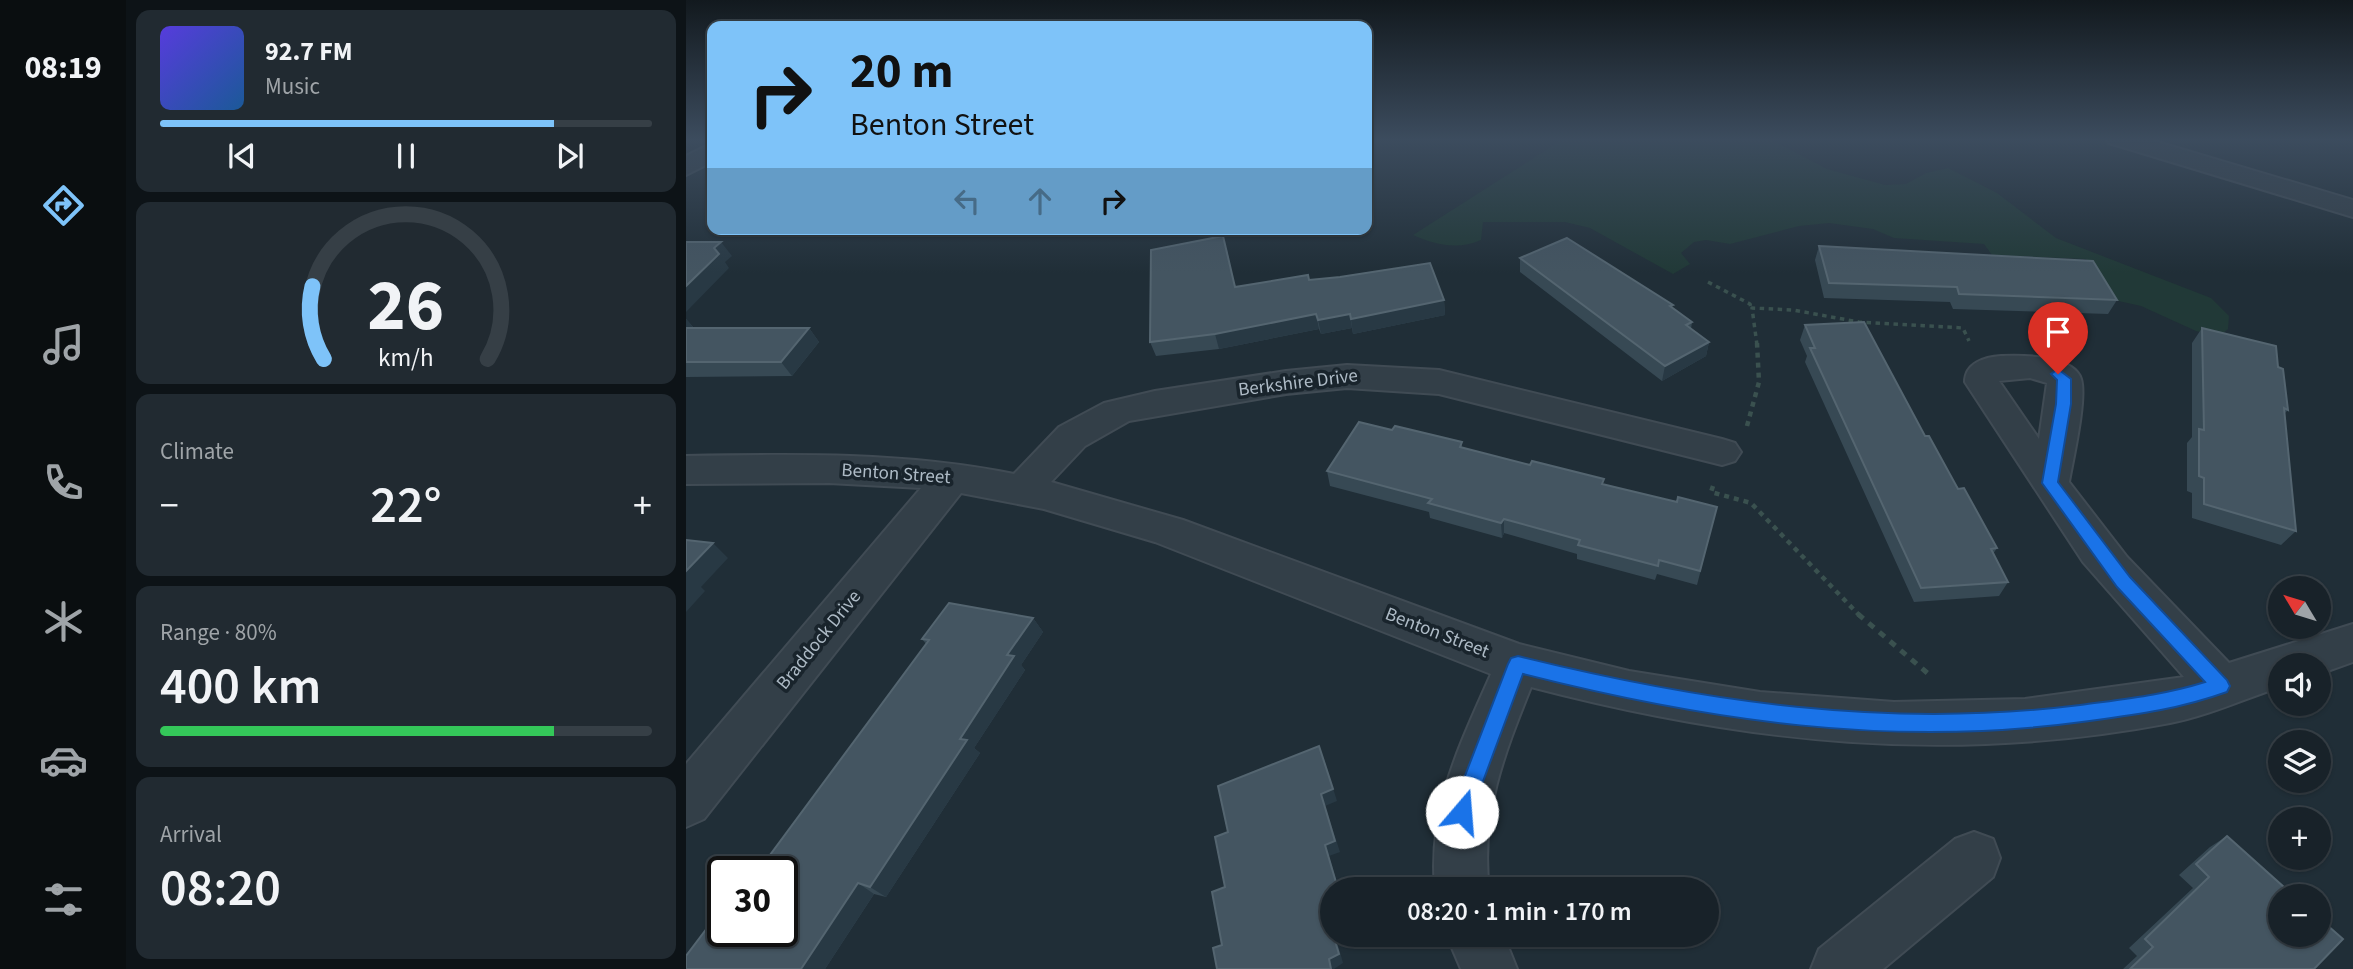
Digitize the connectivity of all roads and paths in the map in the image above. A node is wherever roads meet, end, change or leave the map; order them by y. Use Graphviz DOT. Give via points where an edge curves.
graph roads {
  1 [pos="2268,183"];
  2 [pos="2353,209"];
  3 [pos="1708,282"];
  4 [pos="1752,308"];
  5 [pos="1984,373"];
  6 [pos="1722,452"];
  7 [pos="686,470"];
  8 [pos="952,477"];
  9 [pos="2050,483"];
  10 [pos="1023,489"];
  11 [pos="2353,643"];
  12 [pos="2323,653"];
  13 [pos="1908,657"];
  14 [pos="1518,664"];
  15 [pos="2268,671"];
  16 [pos="2221,686"];
  17 [pos="686,802"];
  18 [pos="1974,858"];
  19 [pos="1461,877"];
  20 [pos="1480,947"];
  21 [pos="1489,969"];
  22 [pos="1839,969"];
  1 -- 2 [label="street"];
  3 -- 4 [label="path"];
  4 -- 5 [label="path" via="1869,323 1963,328"];
  4 -- 6 [label="path" via="1760,391 1747,425"];
  5 -- 9 [label="street" via="1982,382"];
  5 -- 9 [label="street" via="1992,368 2038,368 2064,379"];
  6 -- 10 [label="street, Berkshire Drive" via="1439,382 1343,374 1123,410 1078,432"];
  6 -- 13 [label="path" via="1711,492 1751,503 1856,611"];
  7 -- 8 [label="street, Benton Street" via="817,468"];
  8 -- 10 [label="street, Benton Street"];
  8 -- 17 [label="street, Braddock Drive"];
  9 -- 16 [label="street" via="2123,582"];
  10 -- 14 [label="street, Benton Street" via="1169,531"];
  11 -- 12 [label="street, Benton Street"];
  14 -- 16 [label="street, Benton Street" via="1629,692 1760,714 1894,724 2025,721 2172,702"];
  14 -- 19 [label="street" via="1465,798 1459,826"];
  15 -- 16 [label="street, Benton Street"];
  18 -- 22 [label="street"];
  20 -- 21 [label="street"];
}
